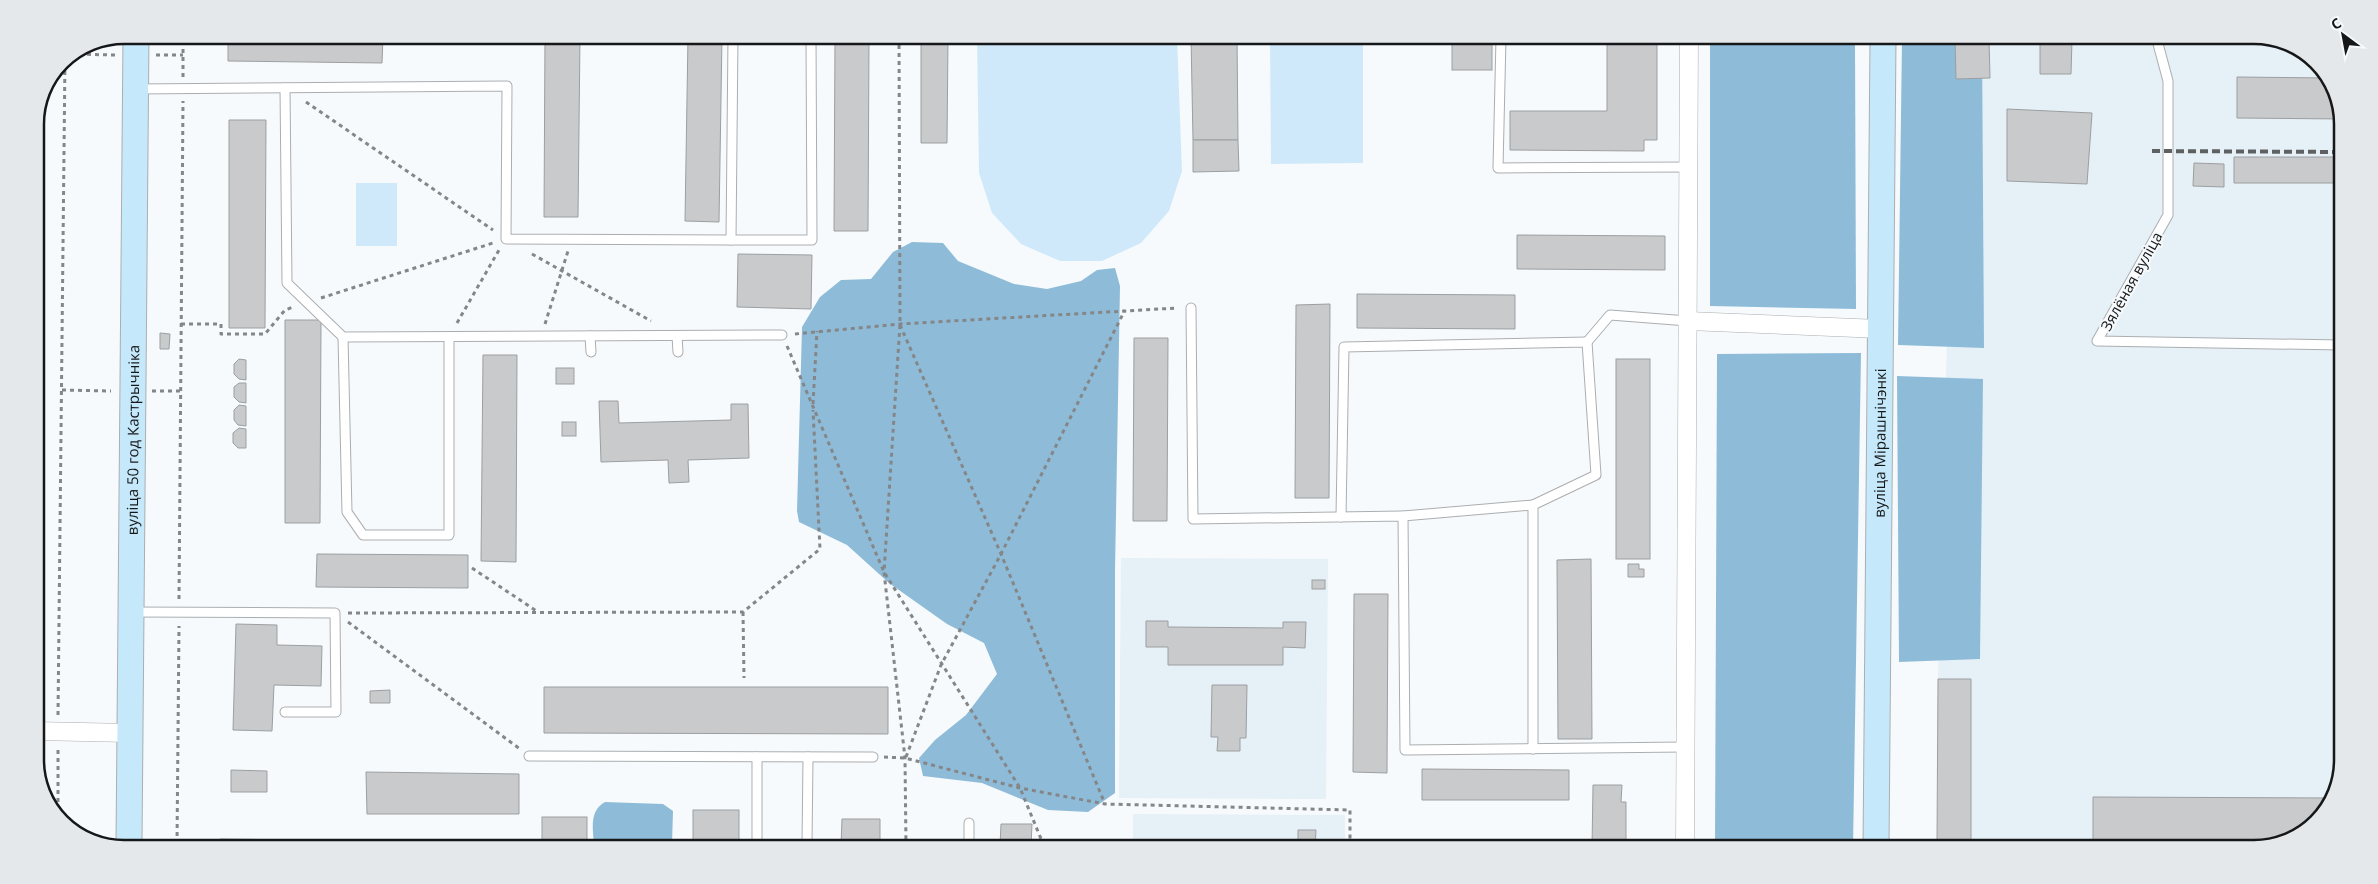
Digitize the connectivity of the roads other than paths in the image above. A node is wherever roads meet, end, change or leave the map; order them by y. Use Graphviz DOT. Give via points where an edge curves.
graph roads {
  1 [pos="136,44"];
  2 [pos="733,44"];
  3 [pos="811,44"];
  4 [pos="1501,44"];
  5 [pos="1689,44"];
  6 [pos="1883,44"];
  7 [pos="2158,44"];
  8 [pos="285,88"];
  9 [pos="136,89"];
  10 [pos="1690,167"];
  11 [pos="731,240"];
  12 [pos="1190,308"];
  13 [pos="1688,320"];
  14 [pos="1880,329"];
  15 [pos="782,335"];
  16 [pos="590,336"];
  17 [pos="677,336"];
  18 [pos="343,337"];
  19 [pos="449,337"];
  20 [pos="1587,342"];
  21 [pos="2334,345"];
  22 [pos="591,352"];
  23 [pos="678,352"];
  24 [pos="1533,505"];
  25 [pos="1403,516"];
  26 [pos="1341,517"];
  27 [pos="131,612"];
  28 [pos="285,712"];
  29 [pos="44,731"];
  30 [pos="130,733"];
  31 [pos="1684,746"];
  32 [pos="1534,748"];
  33 [pos="529,756"];
  34 [pos="757,757"];
  35 [pos="808,757"];
  36 [pos="874,757"];
  37 [pos="970,823"];
  38 [pos="129,840"];
  39 [pos="757,840"];
  40 [pos="807,840"];
  41 [pos="969,840"];
  42 [pos="1685,840"];
  43 [pos="1876,840"];
  1 -- 9 [label="street, вуліца 50 год Кастрычніка"];
  2 -- 11 [label="lane"];
  3 -- 11 [label="lane" via="812,240"];
  4 -- 10 [label="lane" via="1498,168"];
  5 -- 10 [label="street"];
  6 -- 14 [label="street, вуліца Мірашнічэнкі"];
  7 -- 21 [label="lane, Зялёная вуліца" via="2168,81 2168,215 2097,341"];
  8 -- 9 [label="lane"];
  8 -- 11 [label="lane" via="507,86 506,239"];
  8 -- 18 [label="lane" via="287,283"];
  9 -- 27 [label="street, вуліца 50 год Кастрычніка"];
  10 -- 13 [label="street"];
  12 -- 26 [label="lane" via="1193,519"];
  13 -- 14 [label="street"];
  13 -- 20 [label="lane" via="1610,315"];
  13 -- 31 [label="street"];
  14 -- 43 [label="street, вуліца Мірашнічэнкі"];
  15 -- 17 [label="lane"];
  16 -- 17 [label="lane"];
  16 -- 19 [label="lane"];
  16 -- 22 [label="lane"];
  17 -- 23 [label="lane"];
  18 -- 19 [label="lane"];
  18 -- 19 [label="lane" via="346,512 363,535 449,535"];
  20 -- 24 [label="lane" via="1596,475"];
  20 -- 26 [label="lane" via="1344,347"];
  24 -- 25 [label="lane"];
  24 -- 32 [label="lane"];
  25 -- 26 [label="lane"];
  25 -- 32 [label="lane" via="1405,750"];
  27 -- 28 [label="lane" via="335,613 336,712"];
  27 -- 30 [label="street, вуліца 50 год Кастрычніка"];
  29 -- 30 [label="street"];
  30 -- 38 [label="street, вуліца 50 год Кастрычніка"];
  31 -- 32 [label="lane"];
  31 -- 42 [label="street"];
  33 -- 34 [label="lane"];
  34 -- 35 [label="lane"];
  34 -- 39 [label="lane"];
  35 -- 36 [label="lane"];
  35 -- 40 [label="lane"];
  37 -- 41 [label="lane"];
}
